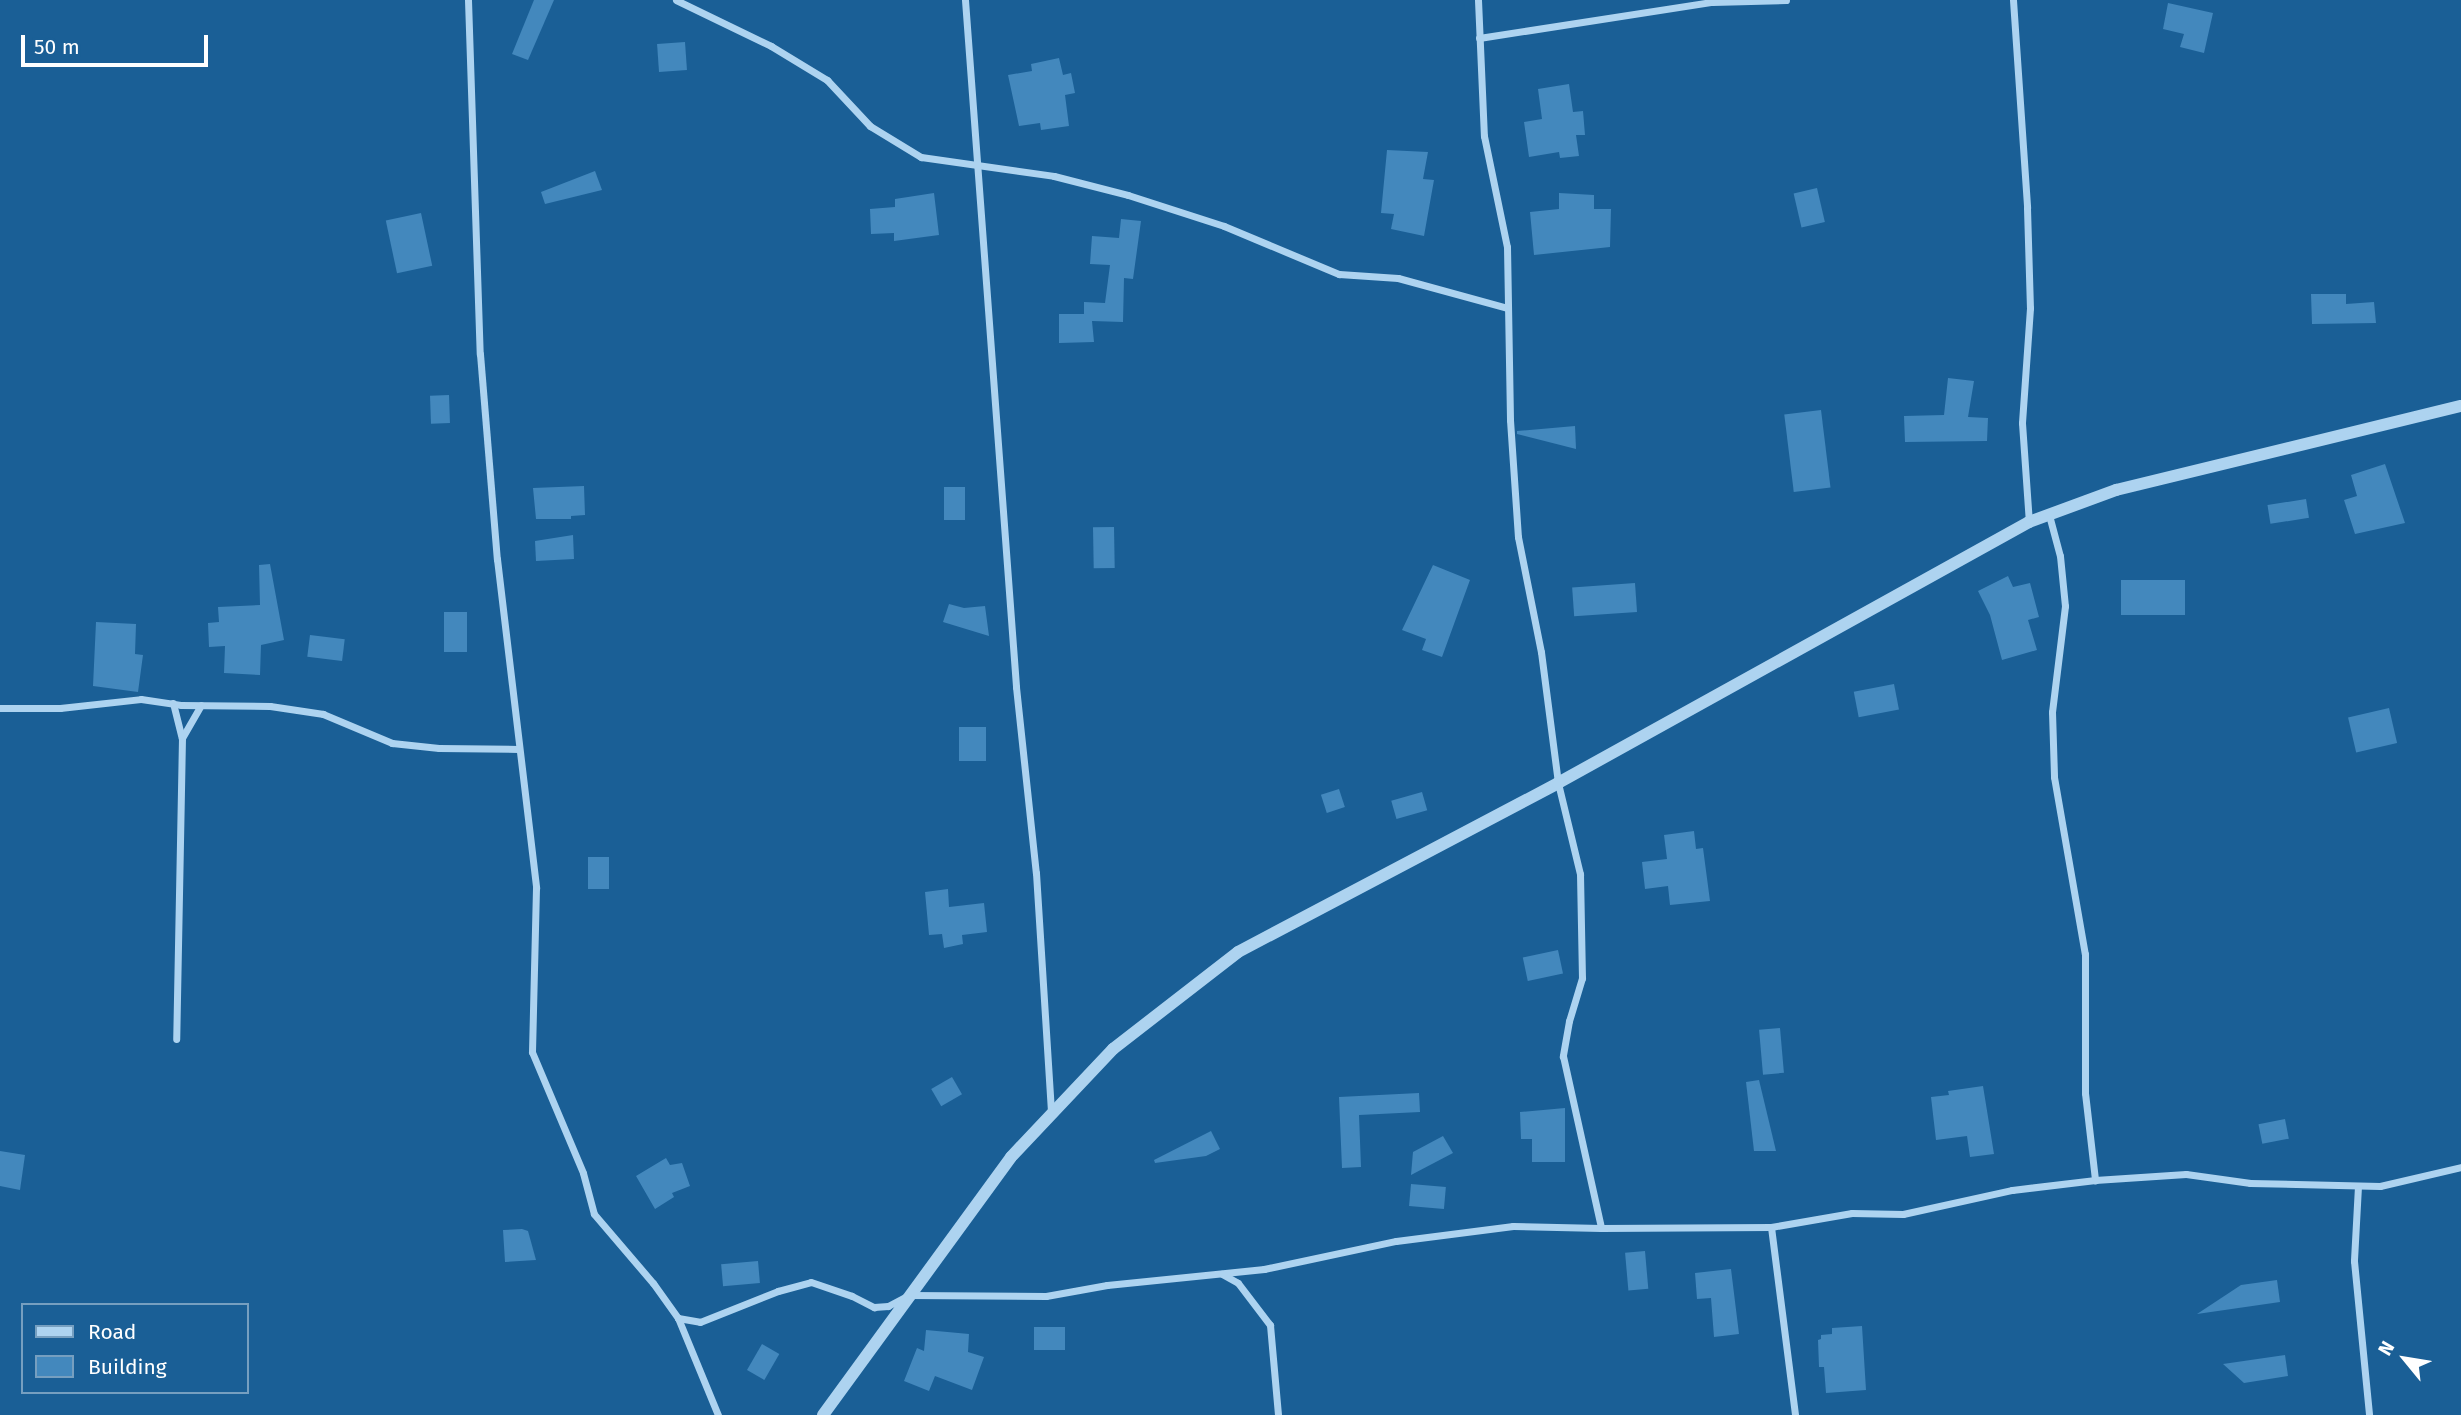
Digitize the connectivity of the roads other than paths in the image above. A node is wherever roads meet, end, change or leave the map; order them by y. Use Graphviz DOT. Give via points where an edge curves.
graph roads {
  1 [pos="468,0"];
  2 [pos="676,0"];
  3 [pos="965,0"];
  4 [pos="1478,0"];
  5 [pos="1786,0"];
  6 [pos="2013,0"];
  7 [pos="1479,38"];
  8 [pos="977,164"];
  9 [pos="1508,308"];
  10 [pos="2461,406"];
  11 [pos="2049,515"];
  12 [pos="2029,522"];
  13 [pos="173,703"];
  14 [pos="201,705"];
  15 [pos="0,708"];
  16 [pos="182,738"];
  17 [pos="518,749"];
  18 [pos="1558,783"];
  19 [pos="176,1040"];
  20 [pos="1051,1114"];
  21 [pos="2461,1167"];
  22 [pos="2095,1180"];
  23 [pos="2358,1186"];
  24 [pos="1771,1227"];
  25 [pos="1601,1228"];
  26 [pos="1222,1273"];
  27 [pos="909,1295"];
  28 [pos="678,1318"];
  29 [pos="718,1415"];
  30 [pos="823,1415"];
  31 [pos="1278,1415"];
  32 [pos="1795,1415"];
  33 [pos="2369,1415"];
  1 -- 17 [label="street" via="480,354"];
  2 -- 8 [label="street" via="771,46 827,80 870,126 921,157"];
  3 -- 8 [label="street"];
  4 -- 7 [label="street"];
  5 -- 7 [label="street" via="1712,2"];
  6 -- 12 [label="street" via="2024,125 2031,308 2022,423"];
  7 -- 9 [label="street" via="1484,136 1507,247"];
  8 -- 9 [label="street" via="1054,176 1128,195 1224,226 1339,274 1398,278"];
  8 -- 20 [label="street" via="1016,687 1036,873"];
  9 -- 18 [label="street" via="1518,537 1541,652"];
  10 -- 11 [label="street" via="2116,490"];
  11 -- 12 [label="street"];
  11 -- 22 [label="street" via="2060,556 2065,606 2052,712 2054,777 2085,954 2085,1093"];
  12 -- 18 [label="street"];
  13 -- 14 [label="street"];
  13 -- 15 [label="street" via="142,699 60,708"];
  13 -- 16 [label="street"];
  14 -- 16 [label="street"];
  14 -- 17 [label="street" via="270,706 323,714 392,743"];
  16 -- 19 [label="street"];
  17 -- 28 [label="street" via="536,888 532,1052 583,1173 594,1214"];
  18 -- 20 [label="street" via="1238,952 1113,1049"];
  18 -- 25 [label="street" via="1580,874 1582,978 1563,1056"];
  20 -- 27 [label="street" via="1011,1157"];
  21 -- 23 [label="street" via="2380,1186"];
  22 -- 23 [label="street" via="2186,1174 2250,1183"];
  22 -- 24 [label="street" via="2012,1189 1903,1214 1852,1213"];
  23 -- 33 [label="street" via="2354,1261"];
  24 -- 25 [label="street"];
  24 -- 32 [label="street"];
  25 -- 26 [label="street" via="1513,1226 1395,1241 1264,1269"];
  26 -- 27 [label="street" via="1046,1296"];
  26 -- 31 [label="street" via="1238,1283 1270,1325"];
  27 -- 28 [label="street" via="888,1306 874,1307 811,1282 700,1322"];
  27 -- 30 [label="street"];
  28 -- 29 [label="street"];
}
